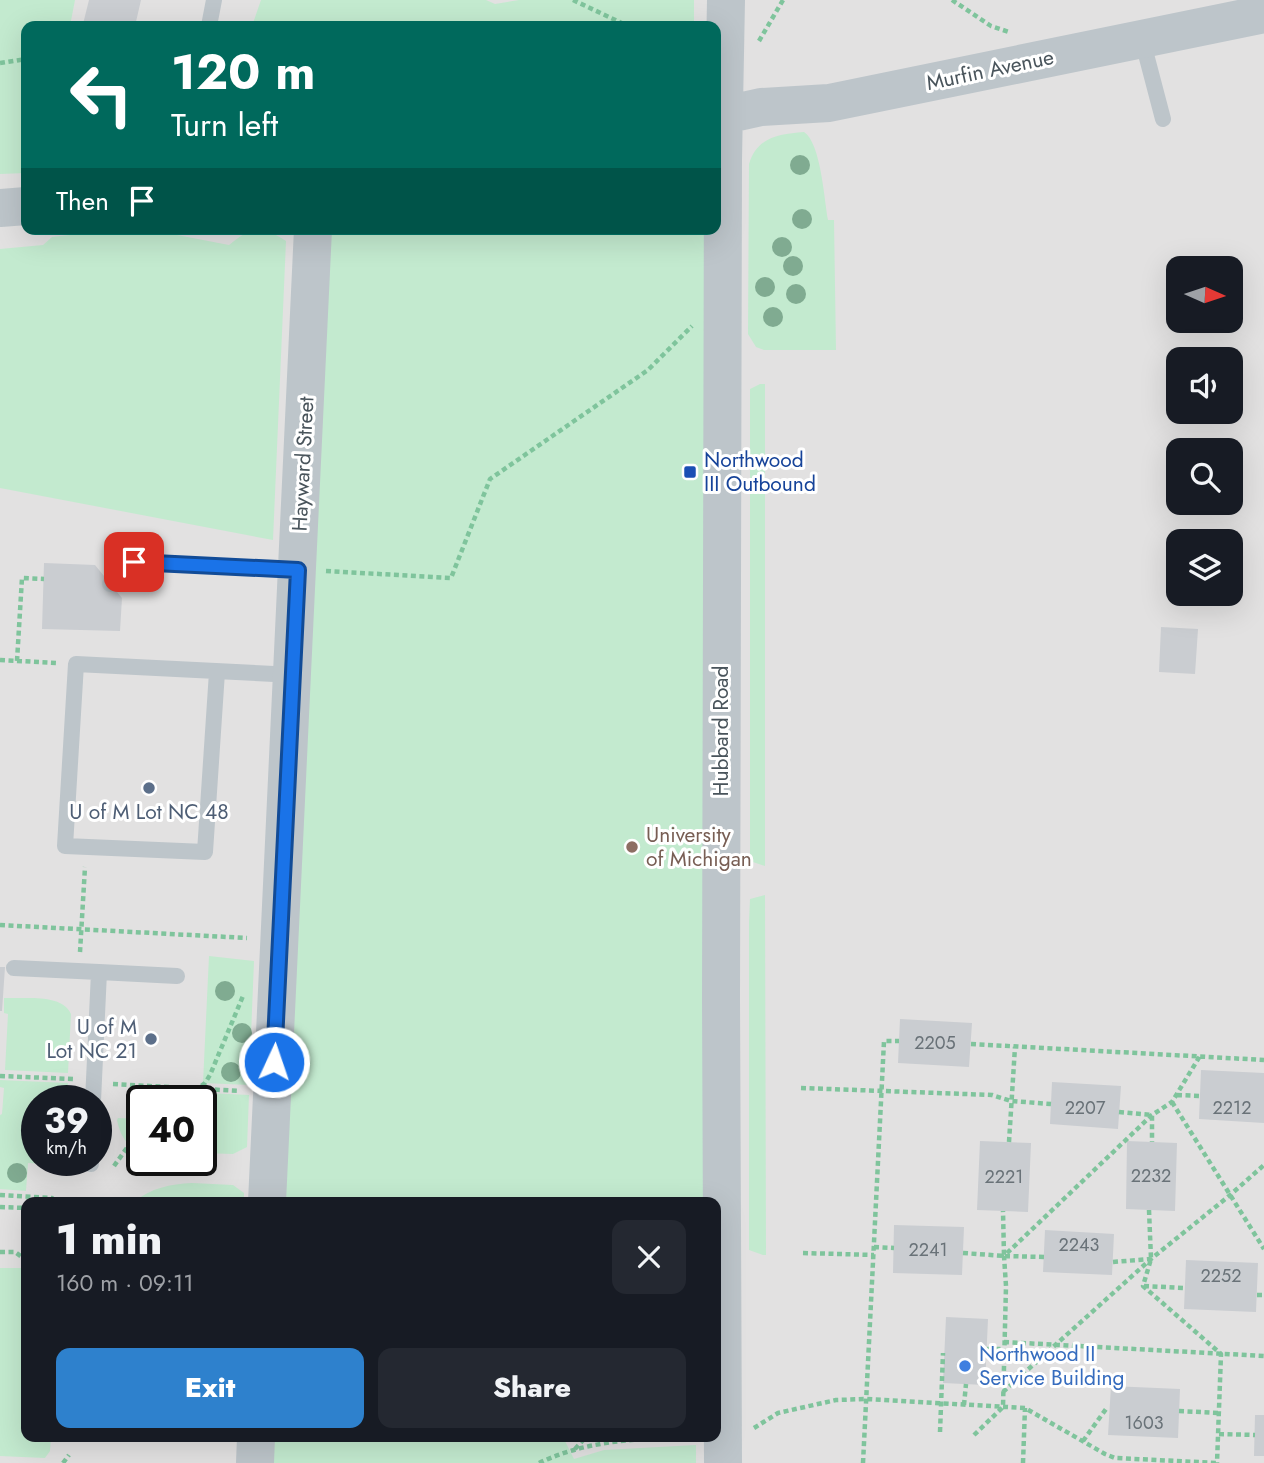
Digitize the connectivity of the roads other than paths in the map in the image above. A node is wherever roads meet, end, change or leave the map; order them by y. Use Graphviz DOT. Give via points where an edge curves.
graph roads {
  1 [pos="214,0"];
  2 [pos="726,0"];
  3 [pos="1264,14"];
  4 [pos="210,21"];
  5 [pos="1142,39"];
  6 [pos="721,97"];
  7 [pos="721,116"];
  8 [pos="1163,119"];
  9 [pos="21,206"];
  10 [pos="0,208"];
  11 [pos="313,235"];
  12 [pos="720,235"];
  13 [pos="306,571"];
  14 [pos="110,584"];
  15 [pos="217,672"];
  16 [pos="294,675"];
  17 [pos="14,968"];
  18 [pos="99,972"];
  19 [pos="177,976"];
  20 [pos="94,1085"];
  21 [pos="267,1197"];
  22 [pos="256,1442"];
  23 [pos="255,1463"];
  24 [pos="723,1463"];
  1 -- 4 [label="lane"];
  2 -- 6 [label="street, Hubbard Road"];
  3 -- 5 [label="street, Murfin Avenue"];
  5 -- 7 [label="street, Murfin Avenue" via="829,103 761,107"];
  5 -- 8 [label="lane"];
  9 -- 10 [label="street"];
  11 -- 13 [label="street, Hayward Street"];
  12 -- 24 [label="street, Hubbard Road"];
  13 -- 14 [label="lane" via="134,562"];
  13 -- 16 [label="street, Hayward Street"];
  15 -- 15 [label="lane" via="76,664 65,846 205,852"];
  15 -- 16 [label="lane"];
  16 -- 21 [label="street, Hayward Street"];
  17 -- 18 [label="lane"];
  18 -- 19 [label="lane"];
  18 -- 20 [label="lane"];
  22 -- 23 [label="street"];
}
